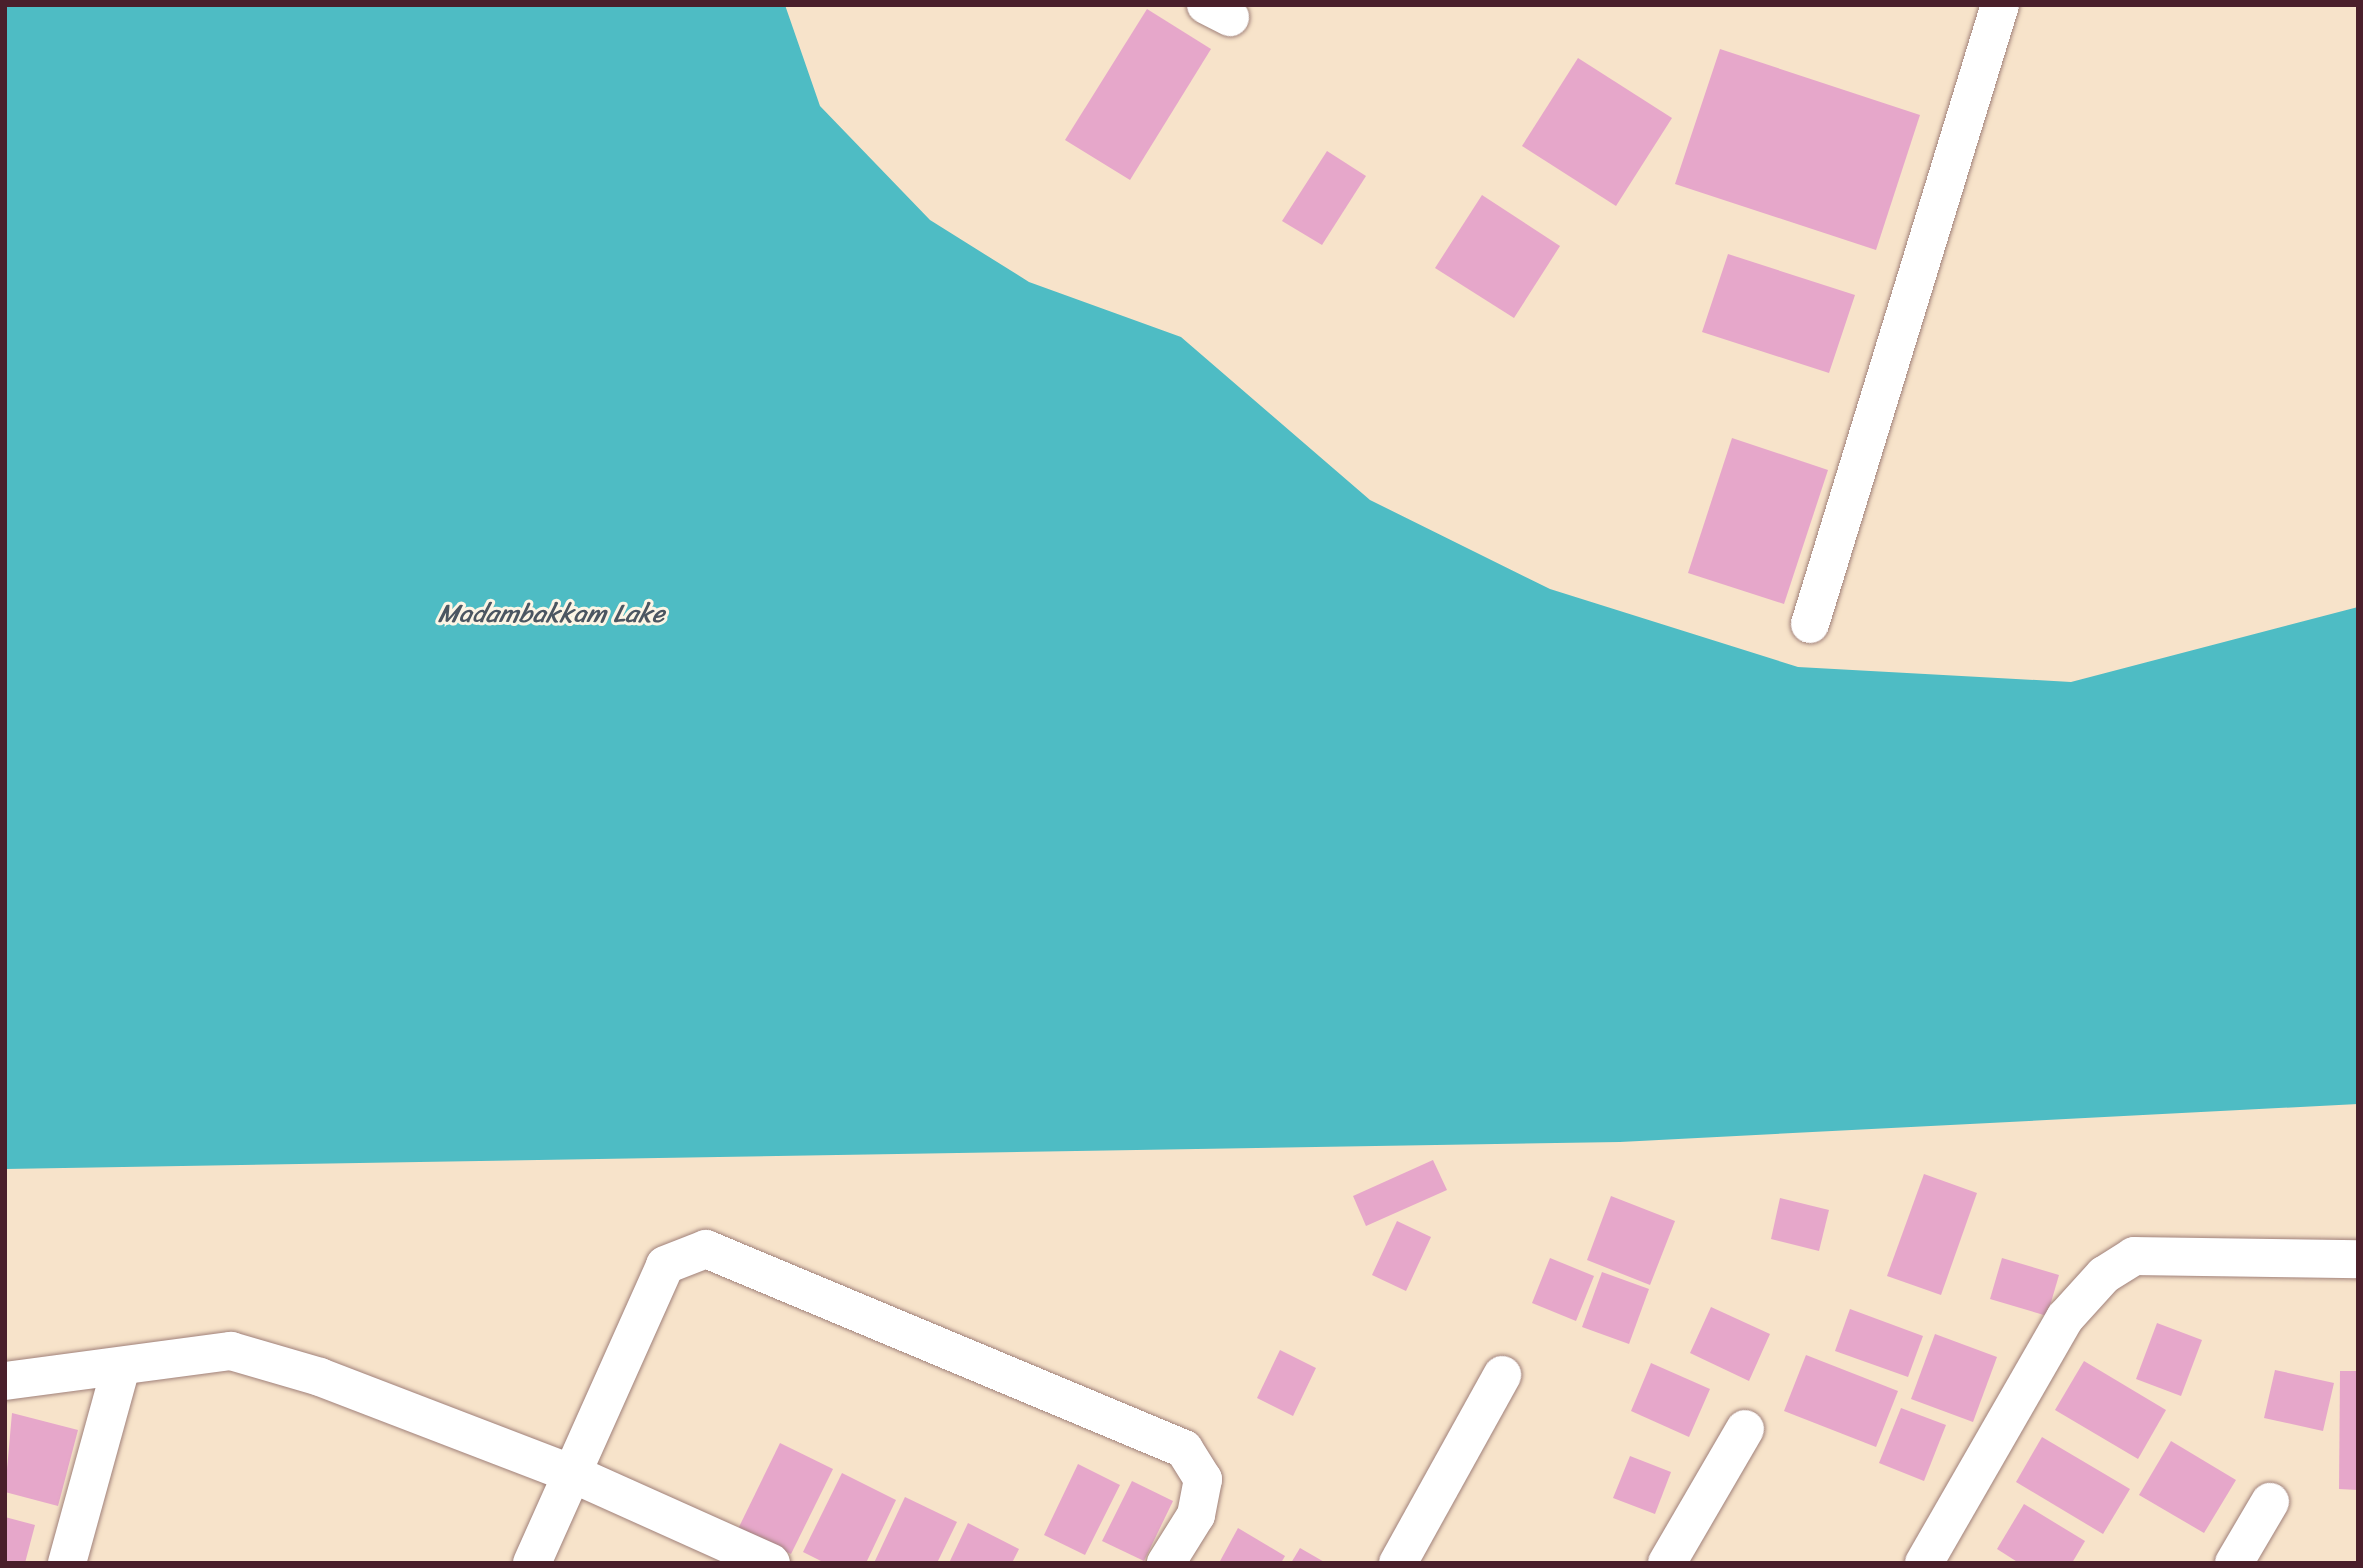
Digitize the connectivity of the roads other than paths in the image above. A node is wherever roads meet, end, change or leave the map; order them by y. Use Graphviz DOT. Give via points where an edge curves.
graph roads {
  1 [pos="2000,5"];
  2 [pos="1810,624"];
  3 [pos="2358,1259"];
  4 [pos="120,1370"];
  5 [pos="1502,1375"];
  6 [pos="5,1381"];
  7 [pos="1745,1429"];
  8 [pos="573,1474"];
  9 [pos="2270,1502"];
  10 [pos="67,1563"];
  11 [pos="531,1563"];
  12 [pos="771,1563"];
  13 [pos="1166,1563"];
  14 [pos="1398,1563"];
  15 [pos="1667,1563"];
  16 [pos="1924,1563"];
  17 [pos="2234,1563"];
  1 -- 2 [label="street"];
  3 -- 16 [label="street" via="2134,1256 2104,1275 2065,1318"];
  4 -- 6 [label="street"];
  4 -- 8 [label="street" via="231,1351 320,1377"];
  4 -- 10 [label="street"];
  5 -- 14 [label="street"];
  7 -- 15 [label="street"];
  8 -- 11 [label="street"];
  8 -- 12 [label="street"];
  8 -- 13 [label="street" via="665,1265 706,1249 1184,1449 1203,1479 1196,1515"];
  9 -- 17 [label="street"];
}
